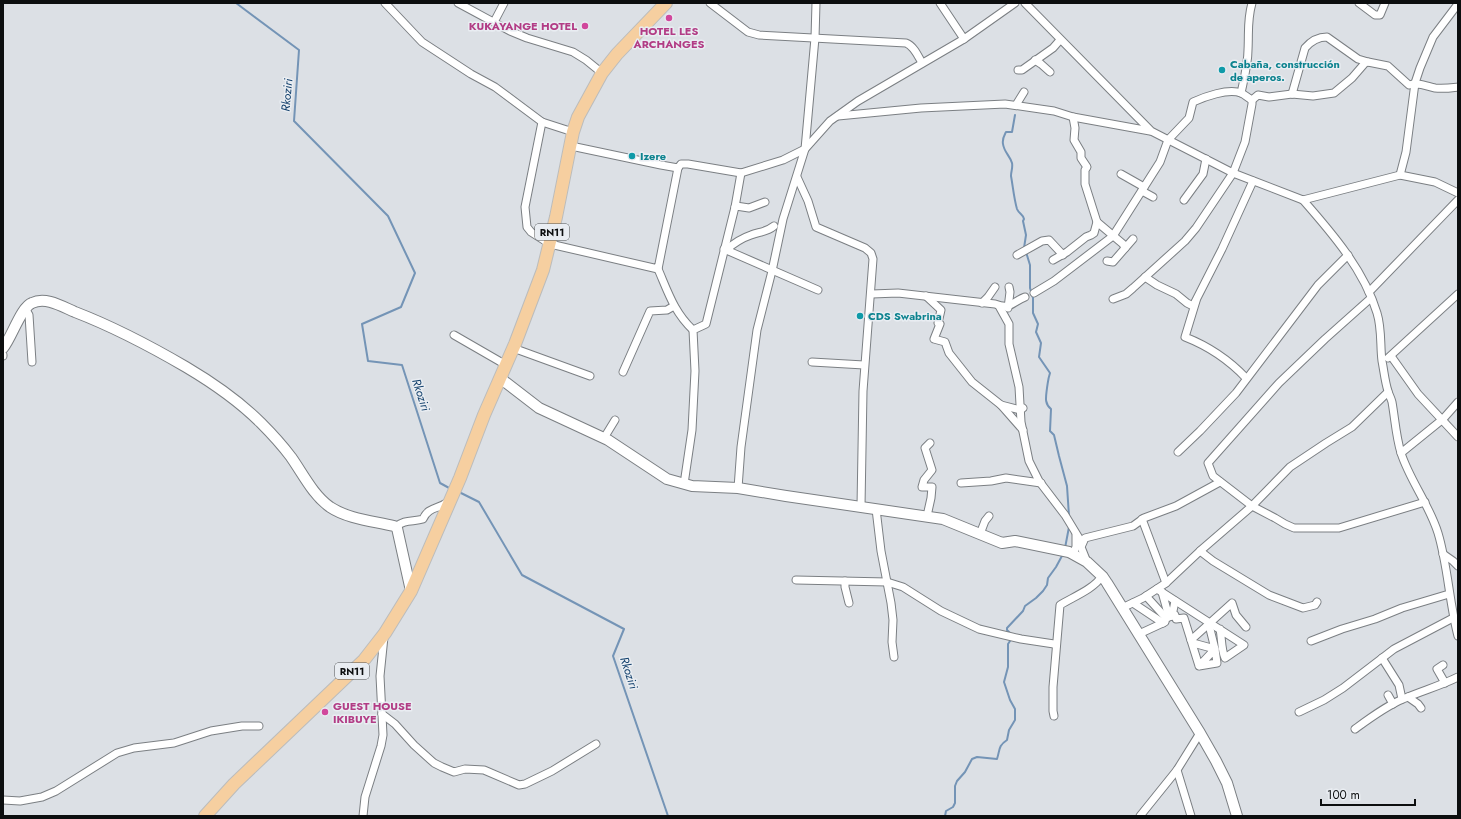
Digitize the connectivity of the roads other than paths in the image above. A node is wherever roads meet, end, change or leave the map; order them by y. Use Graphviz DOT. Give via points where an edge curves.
graph roads {
  1 [pos="385,3"];
  2 [pos="458,3"];
  3 [pos="504,3"];
  4 [pos="666,3"];
  5 [pos="710,3"];
  6 [pos="816,3"];
  7 [pos="940,3"];
  8 [pos="1015,3"];
  9 [pos="1025,3"];
  10 [pos="1252,3"];
  11 [pos="1359,3"];
  12 [pos="1385,3"];
  13 [pos="1458,4"];
  14 [pos="494,22"];
  15 [pos="815,38"];
  16 [pos="964,40"];
  17 [pos="1060,40"];
  18 [pos="1035,60"];
  19 [pos="1368,62"];
  20 [pos="922,63"];
  21 [pos="1018,70"];
  22 [pos="1050,72"];
  23 [pos="602,73"];
  24 [pos="1415,83"];
  25 [pos="1458,87"];
  26 [pos="1024,92"];
  27 [pos="1241,93"];
  28 [pos="1292,94"];
  29 [pos="1252,100"];
  30 [pos="1016,105"];
  31 [pos="837,117"];
  32 [pos="1074,117"];
  33 [pos="542,122"];
  34 [pos="1151,131"];
  35 [pos="573,132"];
  36 [pos="1168,140"];
  37 [pos="571,146"];
  38 [pos="805,149"];
  39 [pos="1206,159"];
  40 [pos="678,168"];
  41 [pos="741,173"];
  42 [pos="1233,173"];
  43 [pos="1121,174"];
  44 [pos="1400,174"];
  45 [pos="797,177"];
  46 [pos="1253,181"];
  47 [pos="1143,189"];
  48 [pos="1458,194"];
  49 [pos="1153,197"];
  50 [pos="1184,200"];
  51 [pos="1303,200"];
  52 [pos="1458,200"];
  53 [pos="766,202"];
  54 [pos="735,207"];
  55 [pos="1097,222"];
  56 [pos="774,226"];
  57 [pos="1113,236"];
  58 [pos="1133,239"];
  59 [pos="550,244"];
  60 [pos="1125,248"];
  61 [pos="725,250"];
  62 [pos="1017,255"];
  63 [pos="1063,255"];
  64 [pos="1348,255"];
  65 [pos="1053,260"];
  66 [pos="1107,261"];
  67 [pos="658,269"];
  68 [pos="772,271"];
  69 [pos="1145,277"];
  70 [pos="995,286"];
  71 [pos="1009,286"];
  72 [pos="818,290"];
  73 [pos="1034,293"];
  74 [pos="872,294"];
  75 [pos="1458,294"];
  76 [pos="1370,295"];
  77 [pos="926,296"];
  78 [pos="1025,297"];
  79 [pos="946,298"];
  80 [pos="1113,299"];
  81 [pos="1197,299"];
  82 [pos="982,303"];
  83 [pos="674,306"];
  84 [pos="999,306"];
  85 [pos="1008,307"];
  86 [pos="25,308"];
  87 [pos="941,310"];
  88 [pos="1005,316"];
  89 [pos="693,330"];
  90 [pos="454,336"];
  91 [pos="3,348"];
  92 [pos="513,348"];
  93 [pos="1391,356"];
  94 [pos="32,362"];
  95 [pos="812,362"];
  96 [pos="1382,362"];
  97 [pos="506,365"];
  98 [pos="864,365"];
  99 [pos="623,372"];
  100 [pos="590,376"];
  101 [pos="500,378"];
  102 [pos="1246,378"];
  103 [pos="1388,392"];
  104 [pos="1458,402"];
  105 [pos="1000,405"];
  106 [pos="1022,409"];
  107 [pos="1443,419"];
  108 [pos="615,420"];
  109 [pos="1023,427"];
  110 [pos="1458,437"];
  111 [pos="604,438"];
  112 [pos="930,443"];
  113 [pos="1178,452"];
  114 [pos="1401,453"];
  115 [pos="1220,482"];
  116 [pos="961,483"];
  117 [pos="1041,483"];
  118 [pos="684,484"];
  119 [pos="738,488"];
  120 [pos="452,497"];
  121 [pos="1425,502"];
  122 [pos="861,506"];
  123 [pos="1252,506"];
  124 [pos="876,509"];
  125 [pos="927,516"];
  126 [pos="989,516"];
  127 [pos="1142,519"];
  128 [pos="396,527"];
  129 [pos="980,534"];
  130 [pos="1076,534"];
  131 [pos="1082,543"];
  132 [pos="1200,551"];
  133 [pos="1073,554"];
  134 [pos="1443,554"];
  135 [pos="1087,562"];
  136 [pos="1458,566"];
  137 [pos="1102,576"];
  138 [pos="796,580"];
  139 [pos="845,580"];
  140 [pos="886,582"];
  141 [pos="1166,583"];
  142 [pos="1160,590"];
  143 [pos="411,591"];
  144 [pos="1449,594"];
  145 [pos="1146,596"];
  146 [pos="1175,601"];
  147 [pos="1317,602"];
  148 [pos="849,603"];
  149 [pos="1133,603"];
  150 [pos="1183,605"];
  151 [pos="1122,608"];
  152 [pos="1453,618"];
  153 [pos="1170,619"];
  154 [pos="1222,620"];
  155 [pos="1210,624"];
  156 [pos="1246,627"];
  157 [pos="385,633"];
  158 [pos="1139,634"];
  159 [pos="1458,636"];
  160 [pos="1192,641"];
  161 [pos="1311,641"];
  162 [pos="1056,646"];
  163 [pos="1214,649"];
  164 [pos="1195,653"];
  165 [pos="894,657"];
  166 [pos="1382,658"];
  167 [pos="1443,665"];
  168 [pos="1199,666"];
  169 [pos="1458,677"];
  170 [pos="1445,683"];
  171 [pos="1388,694"];
  172 [pos="1405,698"];
  173 [pos="1393,704"];
  174 [pos="1421,708"];
  175 [pos="1299,712"];
  176 [pos="382,714"];
  177 [pos="1054,716"];
  178 [pos="258,726"];
  179 [pos="1355,729"];
  180 [pos="1200,733"];
  181 [pos="596,744"];
  182 [pos="1177,770"];
  183 [pos="3,800"];
  184 [pos="1142,815"];
  185 [pos="205,816"];
  186 [pos="363,816"];
  187 [pos="1191,816"];
  188 [pos="1238,816"];
  1 -- 33 [label="street" via="422,42 495,87"];
  2 -- 14 [label="street"];
  3 -- 14 [label="street"];
  4 -- 23 [label="main road, RN11"];
  5 -- 15 [label="street" via="748,32"];
  6 -- 15 [label="street"];
  7 -- 16 [label="street"];
  8 -- 16 [label="street"];
  9 -- 17 [label="street"];
  10 -- 27 [label="street" via="1248,19 1246,70"];
  11 -- 12 [label="street" via="1377,16 1380,15"];
  13 -- 24 [label="street" via="1433,37"];
  14 -- 23 [label="street" via="527,38 573,52"];
  15 -- 20 [label="street" via="906,43"];
  15 -- 38 [label="street"];
  16 -- 20 [label="street"];
  17 -- 18 [label="street"];
  17 -- 34 [label="street"];
  18 -- 21 [label="street" via="1022,70"];
  18 -- 22 [label="street"];
  19 -- 24 [label="street" via="1388,66 1409,85"];
  19 -- 28 [label="street" via="1334,93 1313,96"];
  19 -- 28 [label="street" via="1358,59 1327,37 1318,38 1309,42 1305,48"];
  20 -- 31 [label="street" via="858,101"];
  23 -- 35 [label="main road, RN11" via="578,117"];
  24 -- 25 [label="street" via="1435,88"];
  24 -- 44 [label="street" via="1406,152"];
  26 -- 30 [label="street"];
  27 -- 29 [label="street"];
  27 -- 36 [label="street" via="1228,92 1204,96 1193,102 1189,118"];
  28 -- 29 [label="street" via="1258,95"];
  29 -- 42 [label="street" via="1245,142"];
  30 -- 31 [label="street" via="921,108"];
  30 -- 32 [label="street"];
  31 -- 38 [label="street" via="830,121"];
  32 -- 34 [label="street"];
  32 -- 55 [label="street" via="1074,140 1087,167 1085,184"];
  33 -- 35 [label="street"];
  33 -- 59 [label="street" via="525,207 527,227"];
  34 -- 36 [label="street"];
  35 -- 37 [label="main road, RN11"];
  36 -- 39 [label="street"];
  36 -- 47 [label="street" via="1160,162"];
  37 -- 40 [label="street"];
  37 -- 59 [label="main road, RN11"];
  38 -- 41 [label="street" via="783,160"];
  38 -- 45 [label="street"];
  39 -- 42 [label="street"];
  39 -- 50 [label="street" via="1203,174"];
  40 -- 41 [label="street" via="681,164 688,164"];
  40 -- 67 [label="street"];
  41 -- 54 [label="street"];
  42 -- 46 [label="street"];
  42 -- 69 [label="street" via="1196,228"];
  43 -- 47 [label="street"];
  44 -- 48 [label="street" via="1435,182"];
  44 -- 51 [label="street"];
  45 -- 68 [label="street"];
  45 -- 74 [label="street" via="808,200 816,227 871,253"];
  46 -- 51 [label="street"];
  46 -- 81 [label="street"];
  47 -- 49 [label="street"];
  47 -- 57 [label="street"];
  51 -- 64 [label="street"];
  52 -- 76 [label="street"];
  53 -- 54 [label="street" via="749,208"];
  54 -- 61 [label="street"];
  55 -- 57 [label="street"];
  55 -- 63 [label="street" via="1091,235"];
  56 -- 61 [label="street" via="768,231 734,243"];
  57 -- 60 [label="street"];
  57 -- 73 [label="street"];
  58 -- 60 [label="street"];
  59 -- 67 [label="street"];
  59 -- 92 [label="main road, RN11" via="543,270"];
  60 -- 66 [label="street" via="1113,262"];
  61 -- 68 [label="street"];
  61 -- 89 [label="street" via="706,324"];
  62 -- 63 [label="street" via="1042,241 1049,240"];
  63 -- 65 [label="street"];
  64 -- 76 [label="street"];
  64 -- 102 [label="street" via="1318,285"];
  67 -- 83 [label="street"];
  68 -- 72 [label="street"];
  68 -- 119 [label="street" via="757,330"];
  69 -- 80 [label="street" via="1126,294"];
  69 -- 81 [label="street" via="1191,305"];
  70 -- 82 [label="street"];
  71 -- 85 [label="street"];
  74 -- 77 [label="street"];
  74 -- 98 [label="street"];
  75 -- 93 [label="street"];
  76 -- 96 [label="street" via="1377,314"];
  76 -- 115 [label="street" via="1279,383 1210,460 1209,469"];
  77 -- 79 [label="street"];
  77 -- 87 [label="street"];
  78 -- 85 [label="street"];
  79 -- 82 [label="street"];
  79 -- 87 [label="street"];
  81 -- 102 [label="street" via="1185,337 1226,360"];
  82 -- 84 [label="street"];
  83 -- 89 [label="street"];
  83 -- 99 [label="street" via="667,310 650,311"];
  84 -- 85 [label="street"];
  84 -- 88 [label="street"];
  85 -- 88 [label="street"];
  86 -- 91 [label="street"];
  86 -- 94 [label="street" via="30,315"];
  86 -- 128 [label="street" via="34,302 47,301 117,329 165,354 232,398 260,422 281,444 320,499 330,507 345,515"];
  87 -- 105 [label="street" via="938,323 940,324 934,339 945,342 949,353 972,382"];
  88 -- 106 [label="street" via="1009,324 1009,344"];
  89 -- 118 [label="street" via="695,371 692,430"];
  90 -- 97 [label="street"];
  92 -- 97 [label="main road, RN11"];
  92 -- 100 [label="street"];
  93 -- 96 [label="street"];
  93 -- 107 [label="street" via="1418,394"];
  95 -- 98 [label="street"];
  96 -- 103 [label="street"];
  97 -- 101 [label="main road, RN11"];
  98 -- 122 [label="street"];
  101 -- 111 [label="street" via="539,408"];
  101 -- 120 [label="main road, RN11"];
  102 -- 113 [label="street" via="1236,393"];
  103 -- 114 [label="street"];
  103 -- 123 [label="street" via="1352,427 1290,467"];
  104 -- 107 [label="street"];
  105 -- 106 [label="street"];
  105 -- 109 [label="street"];
  106 -- 109 [label="street"];
  107 -- 110 [label="street"];
  107 -- 114 [label="street"];
  108 -- 111 [label="street"];
  109 -- 117 [label="street" via="1029,461"];
  111 -- 118 [label="street" via="667,479"];
  112 -- 125 [label="street" via="925,448 932,470 922,487 932,487"];
  114 -- 121 [label="street"];
  115 -- 123 [label="street"];
  115 -- 127 [label="street" via="1176,506"];
  116 -- 117 [label="street" via="991,482 1006,478"];
  117 -- 130 [label="street"];
  118 -- 119 [label="street"];
  119 -- 122 [label="street"];
  120 -- 128 [label="street" via="443,505 426,513 424,519 400,523"];
  120 -- 143 [label="main road, RN11"];
  121 -- 123 [label="street" via="1339,528 1294,528"];
  121 -- 134 [label="street" via="1438,532"];
  122 -- 124 [label="street"];
  123 -- 132 [label="street"];
  124 -- 125 [label="street"];
  124 -- 140 [label="street"];
  125 -- 129 [label="street" via="943,519"];
  126 -- 129 [label="street"];
  127 -- 131 [label="street" via="1133,526 1085,538"];
  127 -- 141 [label="street"];
  128 -- 143 [label="street"];
  129 -- 133 [label="street" via="1002,543 1015,541 1061,549"];
  130 -- 131 [label="street"];
  130 -- 133 [label="street"];
  131 -- 135 [label="street"];
  132 -- 141 [label="street"];
  132 -- 147 [label="street" via="1269,595 1303,608"];
  133 -- 135 [label="street"];
  134 -- 136 [label="street"];
  134 -- 144 [label="street"];
  135 -- 137 [label="street"];
  137 -- 151 [label="street"];
  137 -- 162 [label="street" via="1084,592 1060,604"];
  138 -- 139 [label="street"];
  139 -- 140 [label="street"];
  139 -- 148 [label="street"];
  140 -- 162 [label="street" via="903,587 941,611 980,629"];
  140 -- 165 [label="street" via="893,620"];
  141 -- 142 [label="street"];
  142 -- 145 [label="street"];
  142 -- 146 [label="street"];
  142 -- 153 [label="street"];
  143 -- 157 [label="main road, RN11"];
  144 -- 152 [label="street"];
  144 -- 161 [label="street"];
  145 -- 149 [label="street"];
  145 -- 153 [label="street"];
  146 -- 150 [label="street"];
  146 -- 153 [label="street"];
  149 -- 151 [label="street"];
  149 -- 153 [label="street"];
  150 -- 153 [label="street"];
  150 -- 155 [label="street"];
  151 -- 158 [label="street"];
  152 -- 159 [label="street"];
  152 -- 166 [label="street"];
  153 -- 158 [label="street"];
  153 -- 160 [label="street" via="1184,618"];
  154 -- 155 [label="street"];
  154 -- 155 [label="street"];
  154 -- 156 [label="street" via="1232,603 1236,615"];
  155 -- 160 [label="street"];
  155 -- 163 [label="street"];
  157 -- 176 [label="street" via="380,672"];
  157 -- 185 [label="main road, RN11" via="364,660 234,784"];
  158 -- 180 [label="street"];
  160 -- 163 [label="street"];
  160 -- 164 [label="street"];
  162 -- 177 [label="street" via="1052,696"];
  163 -- 164 [label="street"];
  163 -- 168 [label="street"];
  163 -- 168 [label="street" via="1217,663"];
  164 -- 168 [label="street"];
  166 -- 172 [label="street"];
  166 -- 175 [label="street" via="1343,688"];
  167 -- 170 [label="street" via="1437,669"];
  169 -- 170 [label="street"];
  170 -- 172 [label="street"];
  171 -- 173 [label="street"];
  172 -- 173 [label="street"];
  172 -- 174 [label="street"];
  173 -- 179 [label="street"];
  176 -- 181 [label="street" via="419,750 442,768 454,772 465,769 484,770 519,785 552,771"];
  176 -- 186 [label="street" via="382,741 365,797"];
  178 -- 183 [label="street" via="222,729 174,743 126,750 42,797 20,801"];
  180 -- 182 [label="street"];
  180 -- 188 [label="street" via="1227,783"];
  182 -- 184 [label="street"];
  182 -- 187 [label="street"];
}
